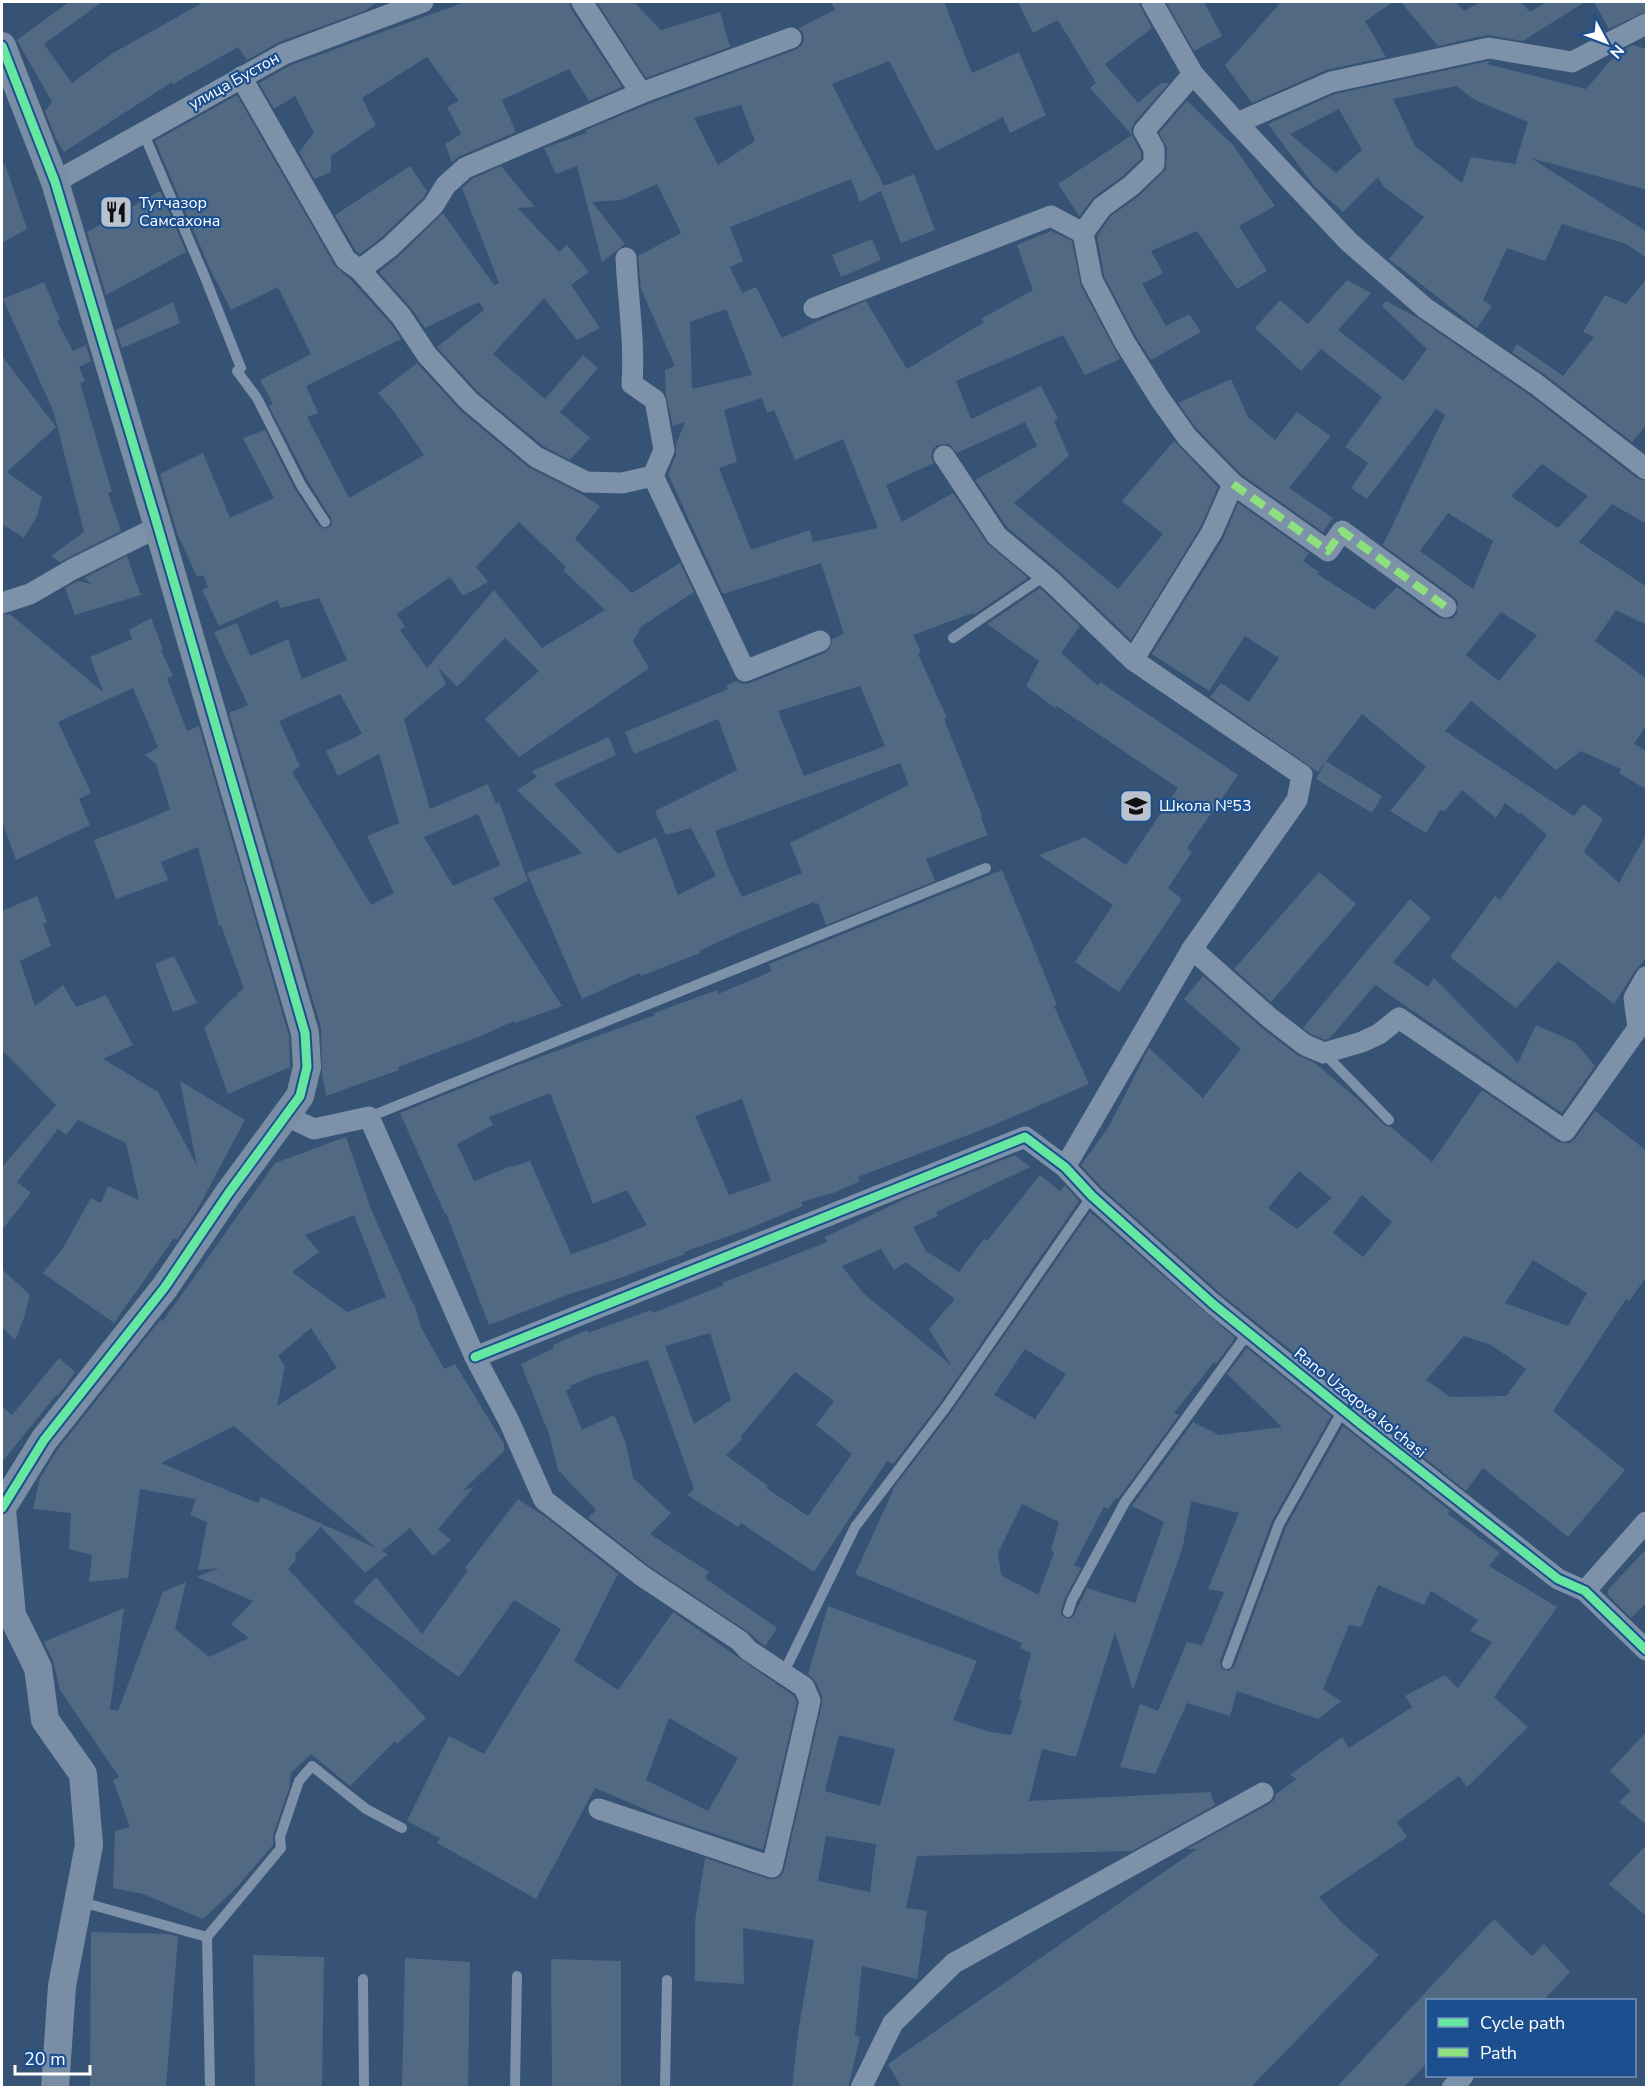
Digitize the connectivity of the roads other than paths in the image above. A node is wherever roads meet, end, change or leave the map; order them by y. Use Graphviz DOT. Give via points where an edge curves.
graph roads {
  1 [pos="423,2"];
  2 [pos="582,2"];
  3 [pos="1152,2"];
  4 [pos="1647,24"];
  5 [pos="791,38"];
  6 [pos="2,46"];
  7 [pos="1193,74"];
  8 [pos="241,77"];
  9 [pos="641,93"];
  10 [pos="1237,123"];
  11 [pos="143,132"];
  12 [pos="55,182"];
  13 [pos="1083,233"];
  14 [pos="626,258"];
  15 [pos="360,270"];
  16 [pos="814,308"];
  17 [pos="944,456"];
  18 [pos="1647,469"];
  19 [pos="653,476"];
  20 [pos="1233,484"];
  21 [pos="325,522"];
  22 [pos="158,527"];
  23 [pos="1044,576"];
  24 [pos="2,603"];
  25 [pos="1446,607"];
  26 [pos="953,638"];
  27 [pos="820,641"];
  28 [pos="1133,660"];
  29 [pos="986,868"];
  30 [pos="1192,950"];
  31 [pos="1647,977"];
  32 [pos="1642,1031"];
  33 [pos="1324,1053"];
  34 [pos="285,1115"];
  35 [pos="369,1117"];
  36 [pos="1389,1120"];
  37 [pos="1065,1167"];
  38 [pos="1092,1196"];
  39 [pos="1248,1333"];
  40 [pos="475,1357"];
  41 [pos="1343,1410"];
  42 [pos="2,1509"];
  43 [pos="1647,1521"];
  44 [pos="1585,1591"];
  45 [pos="1068,1612"];
  46 [pos="1647,1650"];
  47 [pos="1227,1664"];
  48 [pos="784,1672"];
  49 [pos="1263,1793"];
  50 [pos="599,1809"];
  51 [pos="402,1828"];
  52 [pos="78,1901"];
  53 [pos="207,1937"];
  54 [pos="517,1976"];
  55 [pos="363,1979"];
  56 [pos="667,1980"];
  57 [pos="55,2088"];
  58 [pos="210,2088"];
  59 [pos="364,2088"];
  60 [pos="515,2088"];
  61 [pos="665,2088"];
  62 [pos="861,2088"];
  1 -- 8 [label="street, улица Бустон" via="284,54"];
  2 -- 9 [label="street"];
  3 -- 7 [label="street"];
  4 -- 10 [label="street" via="1572,62 1489,48 1331,82"];
  5 -- 9 [label="street"];
  6 -- 12 [label="street"];
  7 -- 10 [label="street"];
  7 -- 13 [label="street" via="1144,131 1154,149 1154,164 1101,207"];
  8 -- 11 [label="street, улица Бустон"];
  8 -- 15 [label="street" via="346,260"];
  9 -- 15 [label="street" via="465,168 446,185 433,206"];
  10 -- 18 [label="street" via="1349,242 1425,308 1536,384"];
  11 -- 12 [label="street, улица Бустон"];
  11 -- 21 [label="lane" via="241,368 237,371 257,398 301,485"];
  12 -- 22 [label="street"];
  13 -- 16 [label="street" via="1051,216"];
  13 -- 20 [label="street" via="1092,280 1125,343 1187,437"];
  14 -- 19 [label="street" via="634,359 632,384 655,400 664,450"];
  15 -- 19 [label="street" via="469,401 536,457 586,482 621,483"];
  17 -- 23 [label="street" via="996,536"];
  19 -- 27 [label="street" via="745,671"];
  20 -- 25 [label="street" via="1328,551 1342,531"];
  20 -- 28 [label="street" via="1212,532"];
  22 -- 24 [label="street" via="30,594"];
  22 -- 34 [label="street" via="304,1034 307,1067 300,1096"];
  23 -- 26 [label="lane"];
  23 -- 28 [label="street"];
  28 -- 30 [label="street" via="1302,775 1297,800"];
  29 -- 35 [label="lane"];
  30 -- 33 [label="street" via="1278,1025 1305,1045"];
  30 -- 37 [label="street"];
  31 -- 32 [label="street" via="1634,998"];
  32 -- 33 [label="street" via="1565,1131 1399,1018 1362,1042"];
  33 -- 36 [label="lane"];
  34 -- 35 [label="street" via="314,1129"];
  34 -- 42 [label="street" via="165,1287 44,1440"];
  35 -- 40 [label="street"];
  37 -- 38 [label="street, Rano Uzoqova ko'chasi"];
  37 -- 40 [label="street, Rano Uzoqova ko'chasi" via="1025,1137"];
  38 -- 39 [label="street, Rano Uzoqova ko'chasi"];
  38 -- 48 [label="lane" via="946,1407 855,1527"];
  39 -- 41 [label="street, Rano Uzoqova ko'chasi"];
  39 -- 45 [label="lane" via="1125,1503"];
  40 -- 48 [label="street" via="544,1500 642,1576"];
  41 -- 44 [label="street, Rano Uzoqova ko'chasi" via="1558,1579"];
  41 -- 47 [label="lane" via="1279,1524"];
  42 -- 52 [label="street" via="12,1615 38,1668 45,1720 83,1774 89,1845"];
  43 -- 44 [label="street"];
  44 -- 46 [label="street, Rano Uzoqova ko'chasi"];
  48 -- 50 [label="street" via="804,1687 810,1701 772,1867"];
  49 -- 62 [label="street" via="954,1963 893,2024"];
  51 -- 53 [label="lane" via="366,1809 312,1766 299,1781 280,1837 281,1848"];
  52 -- 53 [label="lane"];
  52 -- 57 [label="street" via="62,1986"];
  53 -- 58 [label="lane"];
  54 -- 60 [label="lane"];
  55 -- 59 [label="lane"];
  56 -- 61 [label="lane"];
}
